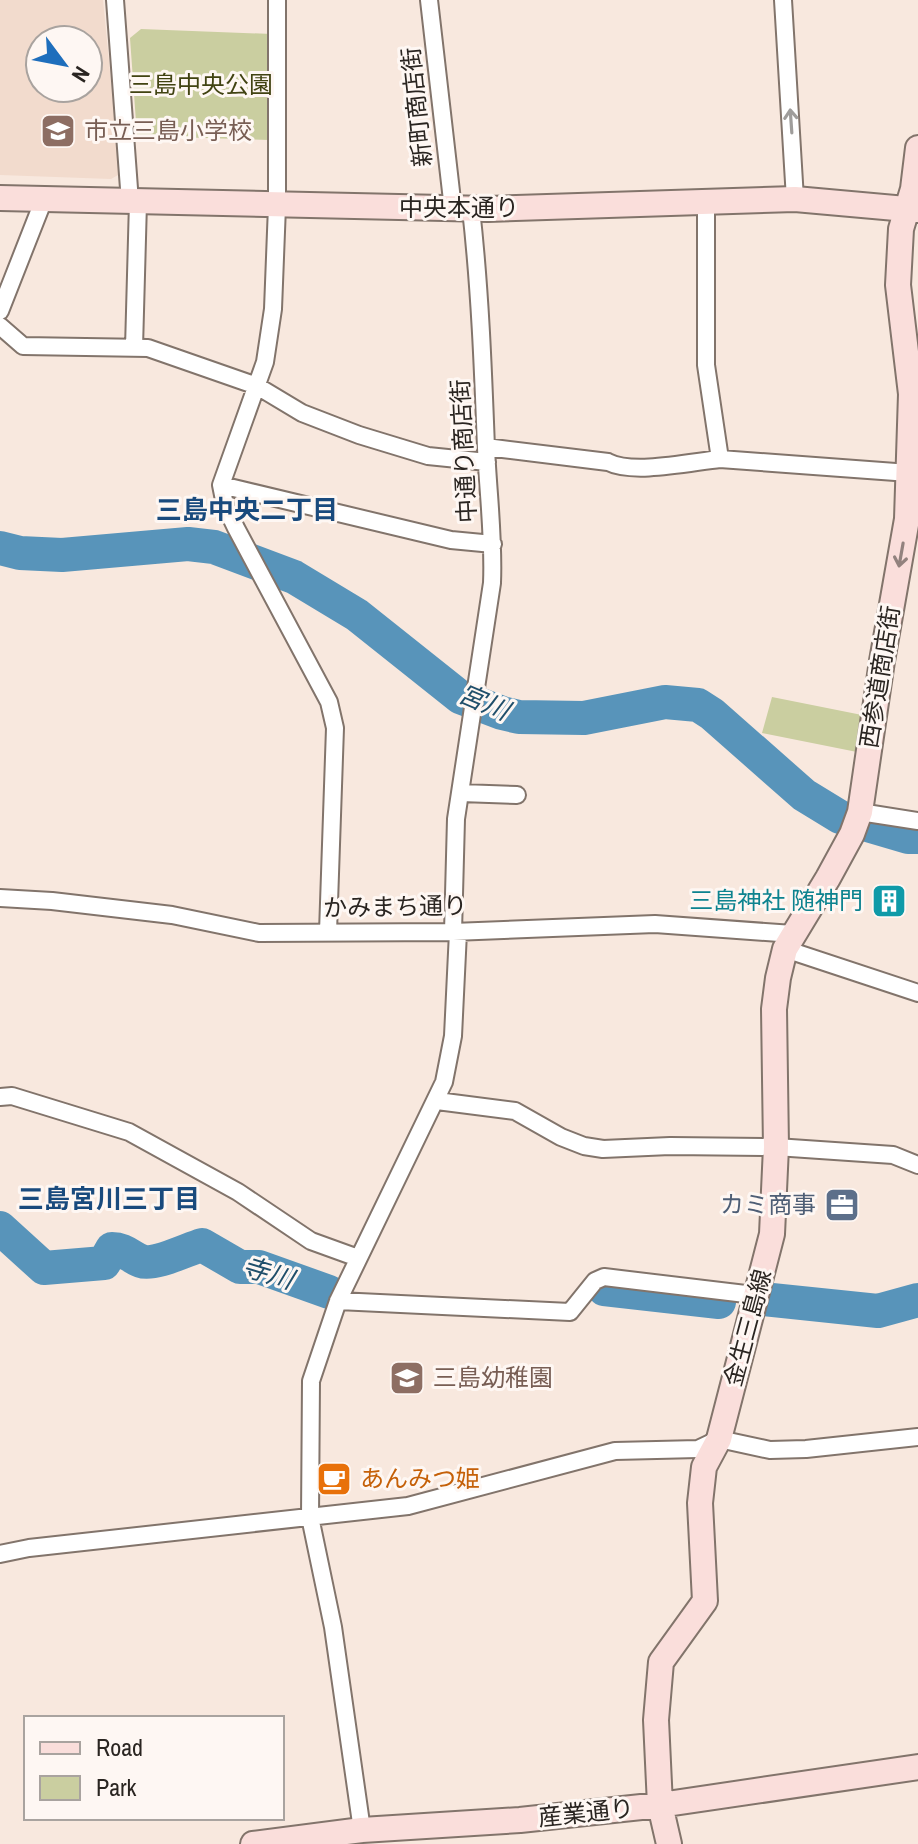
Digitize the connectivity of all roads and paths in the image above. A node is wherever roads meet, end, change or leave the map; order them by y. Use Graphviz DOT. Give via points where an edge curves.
graph roads {
  1 [pos="115,0"];
  2 [pos="277,0"];
  3 [pos="429,0"];
  4 [pos="783,0"];
  5 [pos="918,148"];
  6 [pos="0,198"];
  7 [pos="44,199"];
  8 [pos="795,199"];
  9 [pos="134,202"];
  10 [pos="706,203"];
  11 [pos="277,206"];
  12 [pos="462,209"];
  13 [pos="912,209"];
  14 [pos="4,284"];
  15 [pos="0,311"];
  16 [pos="0,326"];
  17 [pos="134,348"];
  18 [pos="257,386"];
  19 [pos="915,432"];
  20 [pos="486,454"];
  21 [pos="720,459"];
  22 [pos="909,473"];
  23 [pos="221,485"];
  24 [pos="493,544"];
  25 [pos="461,793"];
  26 [pos="517,795"];
  27 [pos="918,821"];
  28 [pos="856,823"];
  29 [pos="0,898"];
  30 [pos="328,932"];
  31 [pos="456,932"];
  32 [pos="789,942"];
  33 [pos="918,993"];
  34 [pos="0,1097"];
  35 [pos="437,1101"];
  36 [pos="776,1147"];
  37 [pos="918,1165"];
  38 [pos="358,1258"];
  39 [pos="754,1295"];
  40 [pos="338,1301"];
  41 [pos="918,1437"];
  42 [pos="719,1439"];
  43 [pos="310,1517"];
  44 [pos="0,1554"];
  45 [pos="918,1767"];
  46 [pos="660,1805"];
  47 [pos="363,1837"];
  48 [pos="253,1844"];
  49 [pos="669,1844"];
  1 -- 9 [label="street"];
  2 -- 11 [label="street"];
  3 -- 12 [label="street, 新町商店街"];
  8 -- 4 [label="street, one-way"];
  5 -- 13 [label="main road"];
  6 -- 7 [label="main road, 中央本通り"];
  7 -- 9 [label="main road, 中央本通り"];
  7 -- 14 [label="street"];
  8 -- 10 [label="main road, 中央本通り"];
  8 -- 13 [label="main road, 中央本通り"];
  9 -- 11 [label="main road, 中央本通り"];
  9 -- 17 [label="street"];
  10 -- 12 [label="main road, 中央本通り"];
  10 -- 21 [label="street" via="706,365"];
  11 -- 12 [label="main road, 中央本通り"];
  11 -- 18 [label="street" via="273,309"];
  12 -- 20 [label="street, 中通り商店街" via="479,277"];
  13 -- 19 [label="main road, 西参道商店街" via="901,229 898,285"];
  14 -- 15 [label="street"];
  16 -- 17 [label="street" via="23,346"];
  17 -- 18 [label="street" via="148,348"];
  18 -- 20 [label="street" via="302,413 428,456"];
  18 -- 23 [label="street"];
  19 -- 22 [label="main road, 西参道商店街"];
  20 -- 21 [label="street" via="617,466"];
  20 -- 24 [label="street, 中通り商店街"];
  21 -- 22 [label="street"];
  22 -- 28 [label="main road, 西参道商店街, one-way" via="907,519"];
  23 -- 24 [label="street" via="451,540"];
  23 -- 30 [label="street" via="225,505 264,585 329,702 335,728"];
  24 -- 25 [label="street, 中通り商店街"];
  25 -- 26 [label="street"];
  25 -- 31 [label="street, 中通り商店街" via="456,819"];
  27 -- 28 [label="street"];
  28 -- 32 [label="main road, 金生三島線"];
  29 -- 30 [label="street, かみまち通り" via="172,915 259,933"];
  30 -- 31 [label="street, かみまち通り"];
  31 -- 32 [label="street, かみまち通り" via="655,924"];
  31 -- 35 [label="street, 中通り商店街" via="453,1036"];
  32 -- 33 [label="street, かみまち通り"];
  32 -- 36 [label="main road, 金生三島線" via="774,1009"];
  34 -- 38 [label="street" via="12,1096 129,1132 238,1192 311,1241"];
  35 -- 36 [label="street" via="515,1111 561,1137 603,1149"];
  35 -- 38 [label="street, 中通り商店街"];
  36 -- 37 [label="street" via="893,1155"];
  36 -- 39 [label="main road, 金生三島線" via="772,1234"];
  38 -- 40 [label="street, 中通り商店街"];
  39 -- 40 [label="street" via="604,1277 570,1312"];
  39 -- 42 [label="main road, 金生三島線"];
  40 -- 43 [label="street, 中通り商店街" via="311,1381"];
  41 -- 42 [label="street" via="782,1450"];
  42 -- 43 [label="street" via="698,1449 615,1451 408,1506"];
  42 -- 46 [label="main road, 金生三島線" via="704,1467 700,1503 705,1601 661,1662 656,1720"];
  43 -- 44 [label="street"];
  43 -- 47 [label="street, 中通り商店街" via="333,1627"];
  45 -- 46 [label="main road, 産業通り"];
  46 -- 47 [label="main road, 産業通り"];
  46 -- 49 [label="main road, 金生三島線"];
  47 -- 48 [label="main road, 産業通り"];
}
